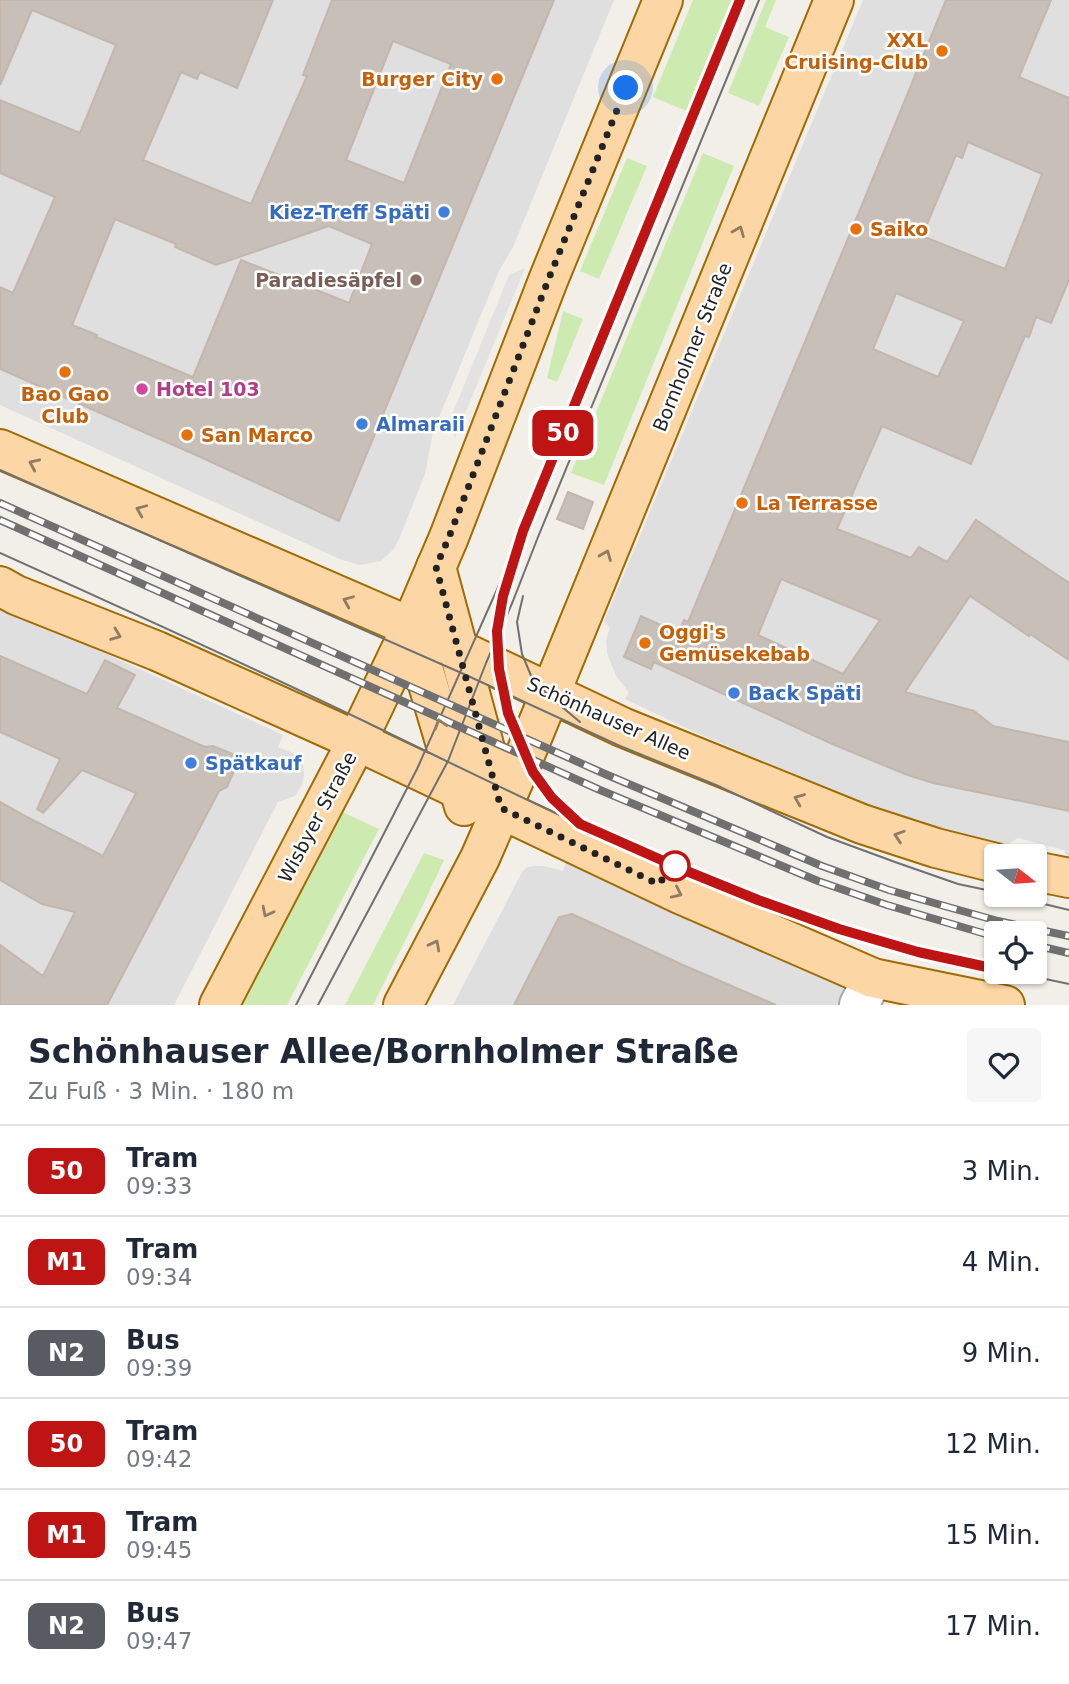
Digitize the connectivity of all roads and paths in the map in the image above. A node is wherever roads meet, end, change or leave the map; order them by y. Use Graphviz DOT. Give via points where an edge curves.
graph roads {
  1 [pos="663,0"];
  2 [pos="834,0"];
  3 [pos="0,449"];
  4 [pos="436,567"];
  5 [pos="0,586"];
  6 [pos="411,627"];
  7 [pos="458,650"];
  8 [pos="550,694"];
  9 [pos="357,741"];
  10 [pos="459,789"];
  11 [pos="501,808"];
  12 [pos="480,858"];
  13 [pos="984,860"];
  14 [pos="1047,873"];
  15 [pos="1069,877"];
  16 [pos="866,991"];
  17 [pos="219,1005"];
  18 [pos="403,1005"];
  19 [pos="1005,1005"];
  1 -- 4 [label="main road"];
  8 -- 2 [label="main road, Bornholmer Straße, one-way"];
  6 -- 3 [label="main road, Schönhauser Allee, one-way"];
  4 -- 6 [label="main road"];
  4 -- 7 [label="main road"];
  5 -- 9 [label="main road, one-way" via="157,650"];
  6 -- 7 [label="main road, Schönhauser Allee"];
  6 -- 9 [label="main road, Wisbyer Straße"];
  10 -- 6 [label="main road, one-way"];
  7 -- 8 [label="main road, Schönhauser Allee"];
  7 -- 11 [label="main road"];
  8 -- 11 [label="main road"];
  13 -- 8 [label="main road, Schönhauser Allee, one-way" via="862,824"];
  9 -- 10 [label="main road"];
  9 -- 17 [label="main road, Wisbyer Straße, one-way"];
  10 -- 11 [label="main road"];
  10 -- 12 [label="main road"];
  11 -- 12 [label="main road"];
  11 -- 16 [label="main road, one-way"];
  18 -- 12 [label="main road, one-way"];
  14 -- 15 [label="main road"];
  16 -- 19 [label="main road"];
}
